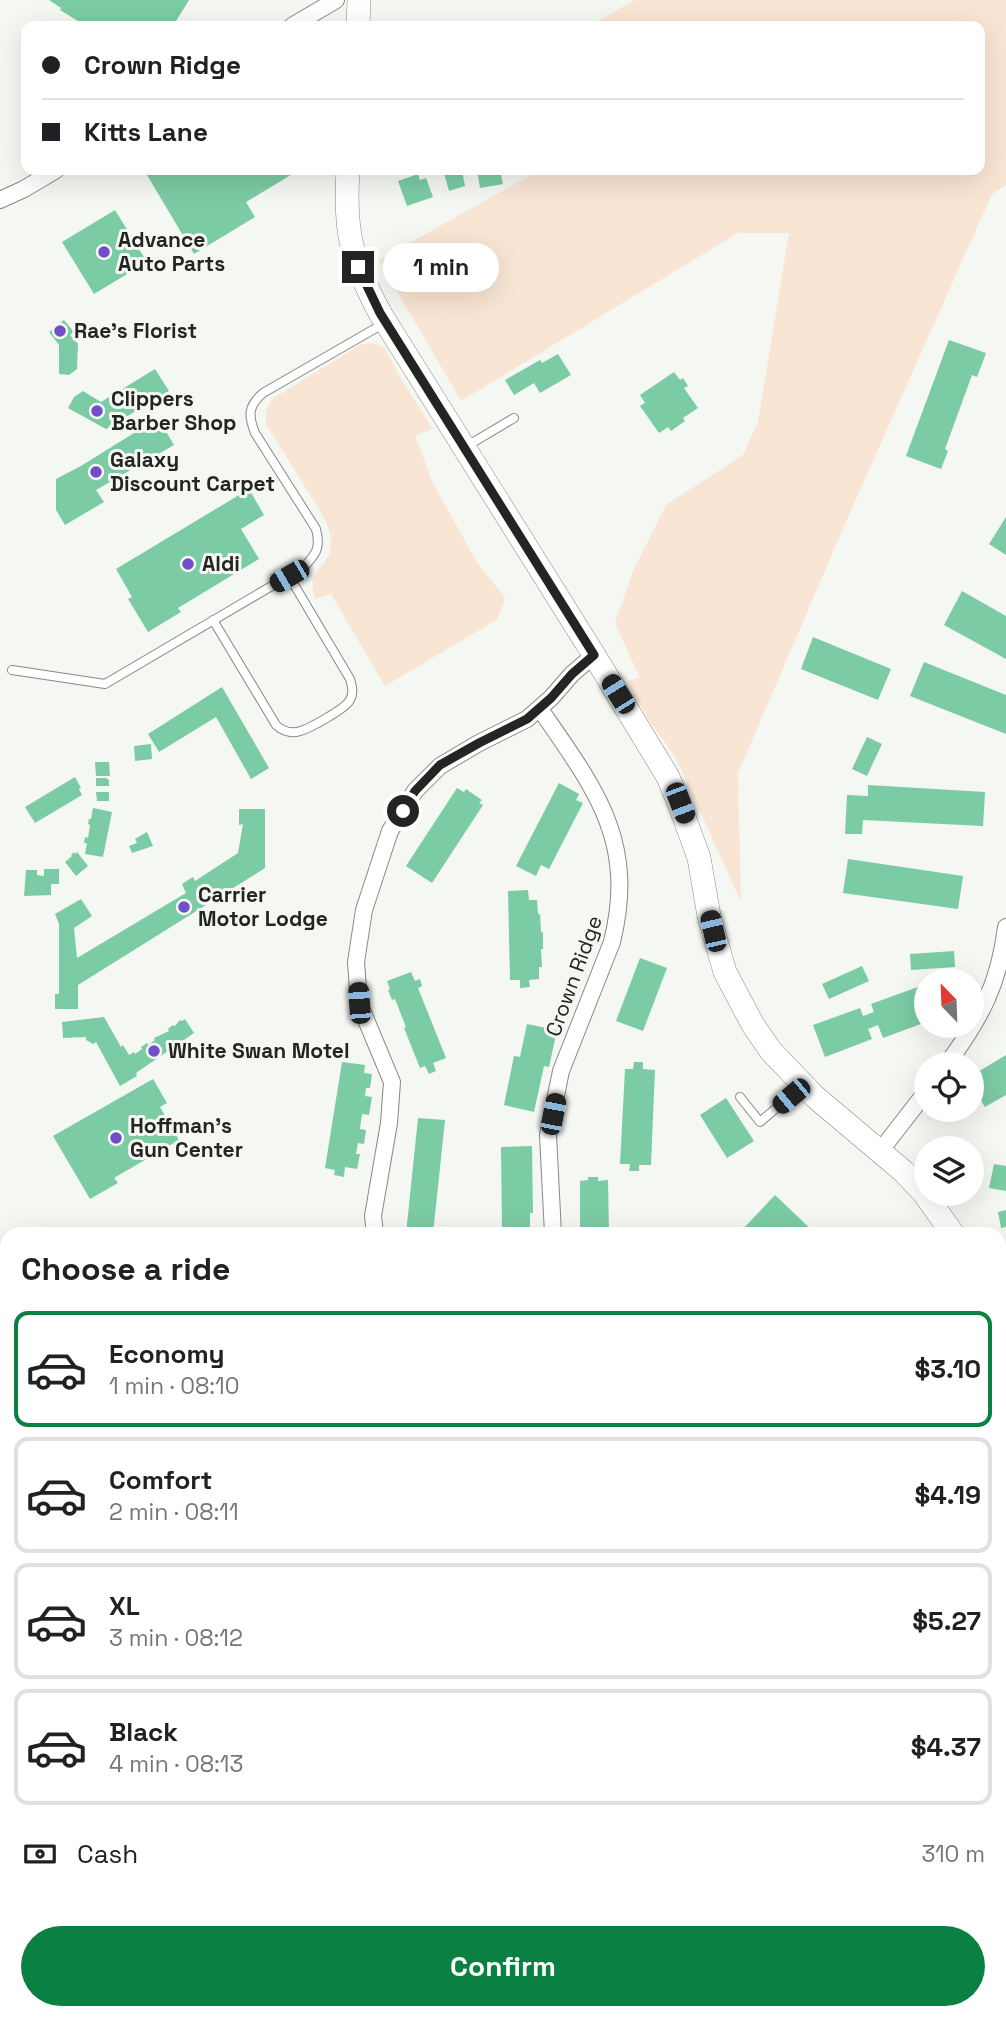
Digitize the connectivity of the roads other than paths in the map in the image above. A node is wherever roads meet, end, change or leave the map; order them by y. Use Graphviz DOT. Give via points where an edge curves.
graph roads {
  1 [pos="336,0"];
  2 [pos="359,0"];
  3 [pos="300,21"];
  4 [pos="358,21"];
  5 [pos="48,175"];
  6 [pos="348,175"];
  7 [pos="0,200"];
  8 [pos="386,322"];
  9 [pos="514,418"];
  10 [pos="464,447"];
  11 [pos="289,576"];
  12 [pos="213,620"];
  13 [pos="594,655"];
  14 [pos="12,670"];
  15 [pos="540,709"];
  16 [pos="1006,927"];
  17 [pos="956,1052"];
  18 [pos="803,1085"];
  19 [pos="740,1097"];
  20 [pos="914,1107"];
  21 [pos="881,1150"];
  22 [pos="374,1227"];
  23 [pos="553,1227"];
  24 [pos="948,1227"];
  1 -- 3 [label="street"];
  2 -- 4 [label="street"];
  5 -- 7 [label="street"];
  6 -- 8 [label="street" via="351,245 366,288"];
  8 -- 10 [label="street"];
  8 -- 11 [label="lane" via="263,393 250,411 255,433 318,537 316,554"];
  9 -- 10 [label="lane"];
  10 -- 13 [label="street"];
  11 -- 12 [label="lane"];
  11 -- 12 [label="lane" via="349,678 353,689 343,708 294,733 281,729"];
  12 -- 14 [label="lane" via="105,684"];
  13 -- 15 [label="street"];
  13 -- 18 [label="street" via="680,803 699,858 725,972 752,1025"];
  15 -- 22 [label="street" via="440,765 421,784 390,831 364,910 356,962 359,1003 392,1082"];
  15 -- 23 [label="street, Crown Ridge" via="602,808 616,842 620,879 618,921 561,1072 548,1135"];
  16 -- 17 [label="street" via="988,1001"];
  18 -- 19 [label="lane" via="760,1122"];
  18 -- 21 [label="street"];
  20 -- 21 [label="street"];
  21 -- 24 [label="street" via="924,1193"];
}
